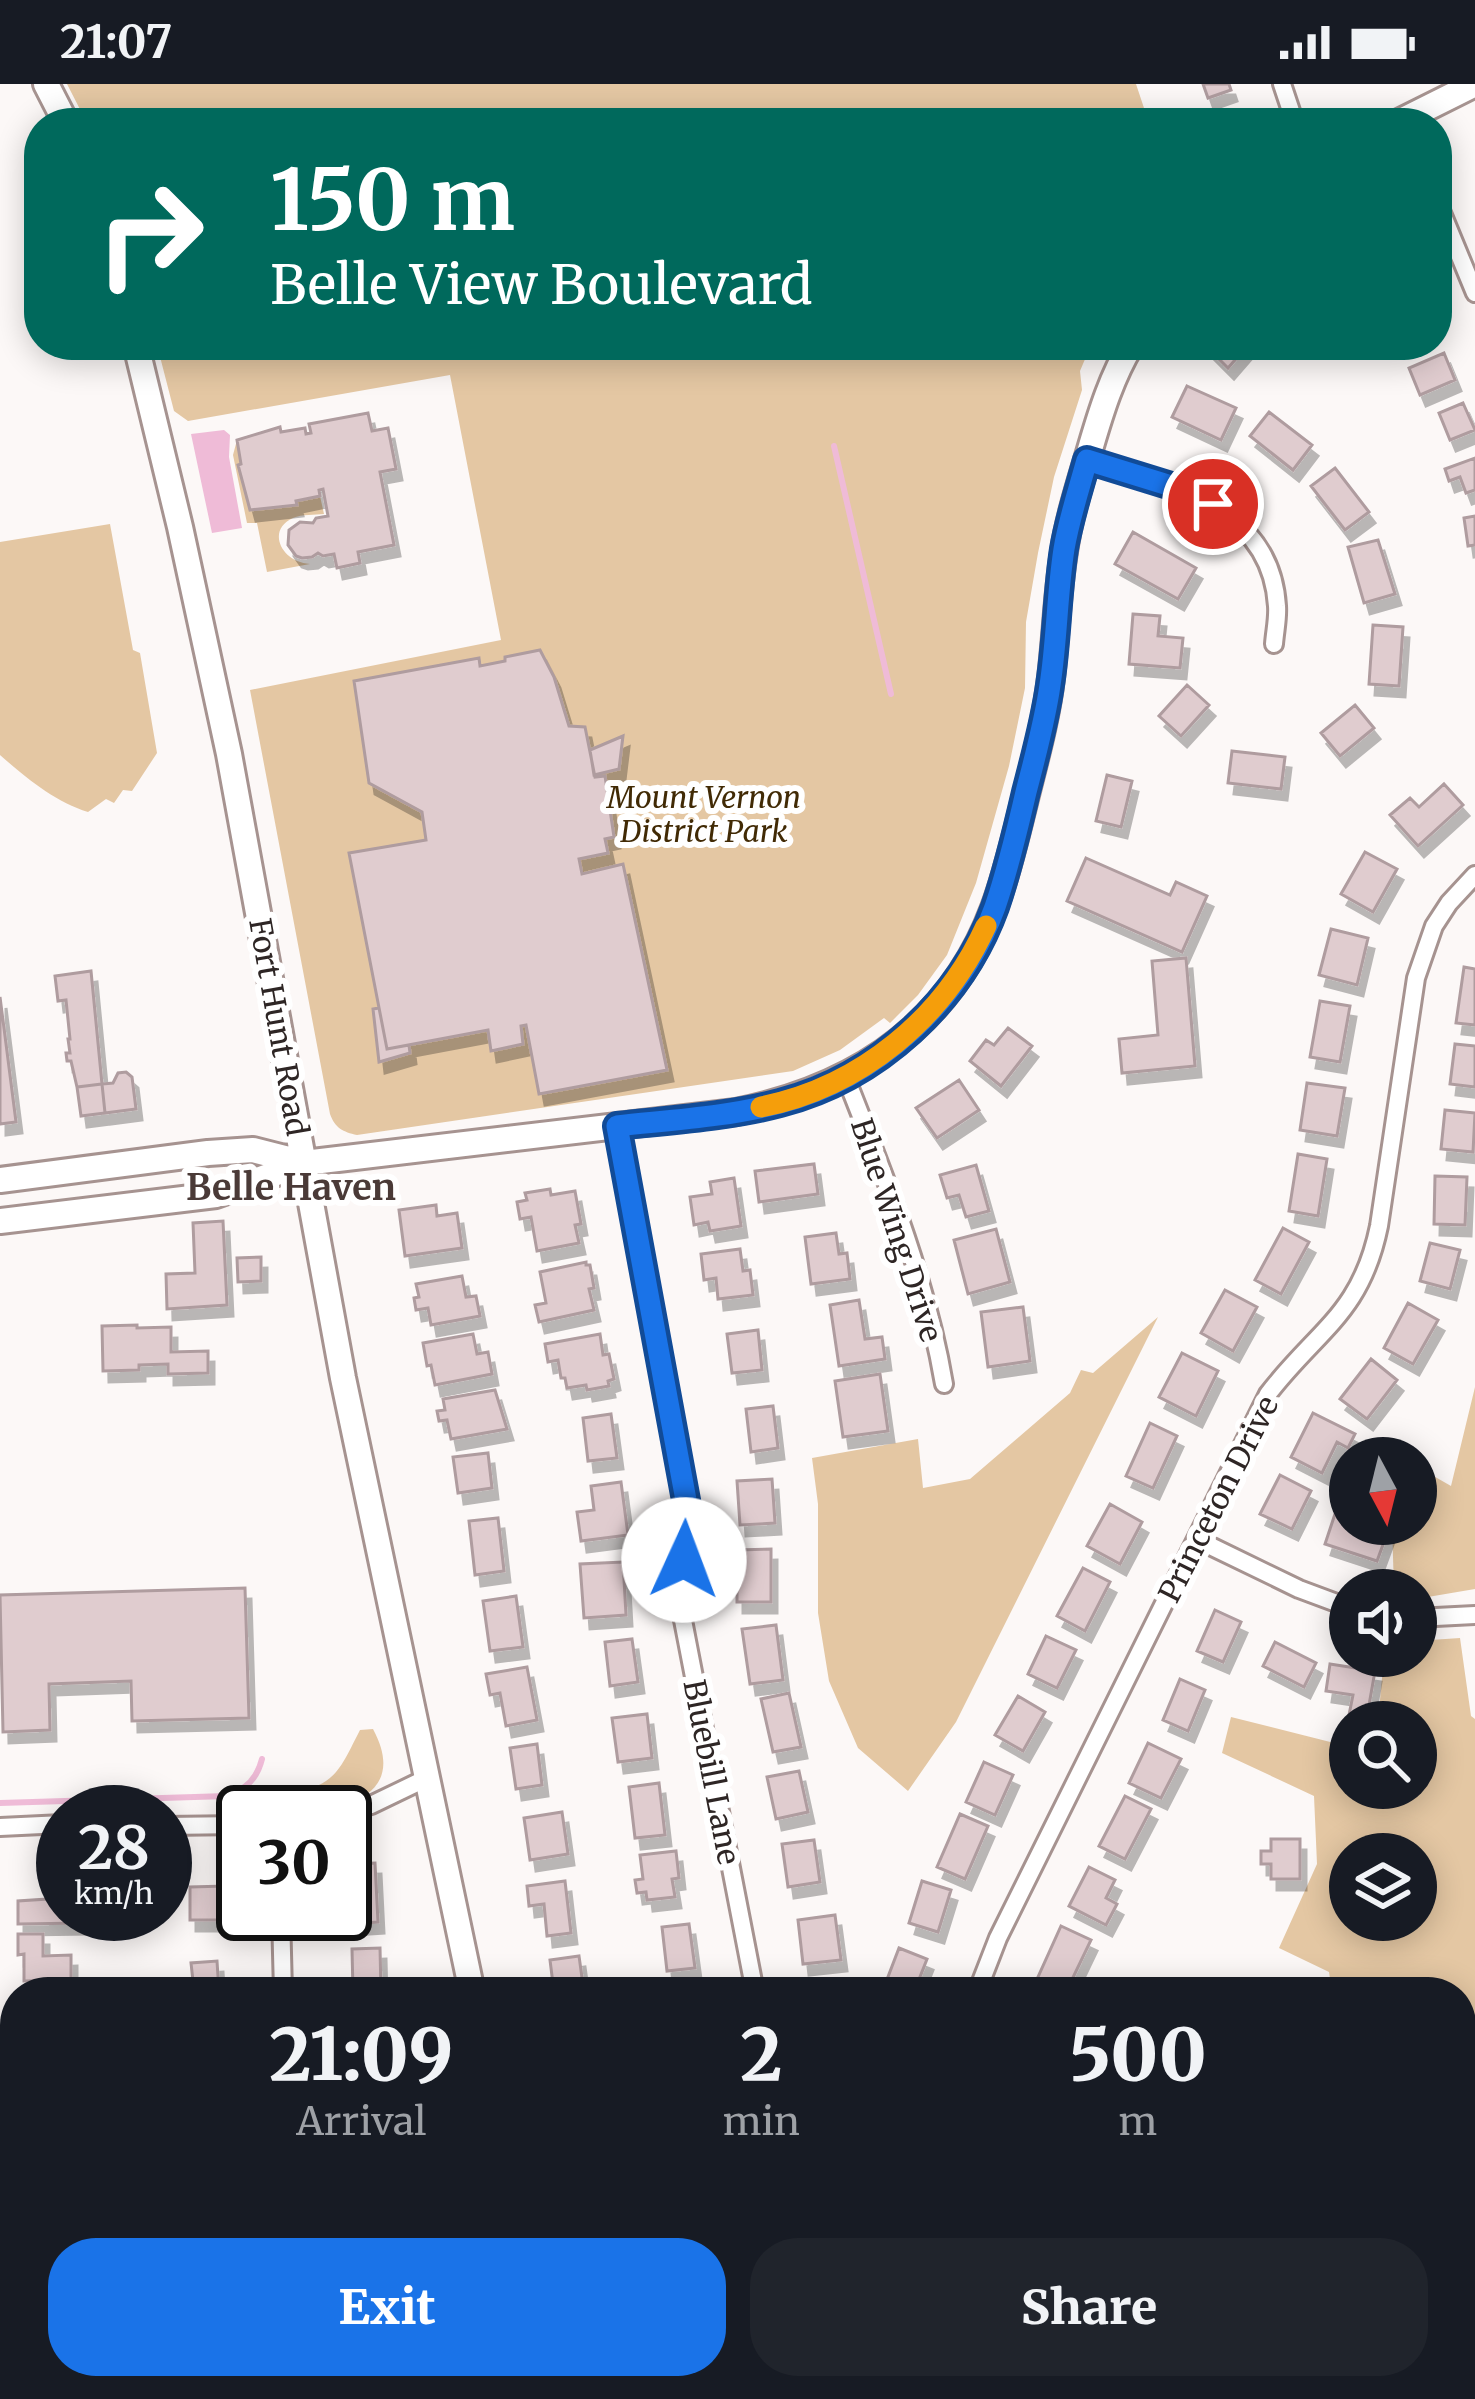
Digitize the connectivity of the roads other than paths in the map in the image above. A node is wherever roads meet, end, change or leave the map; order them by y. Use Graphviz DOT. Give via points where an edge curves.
graph roads {
  1 [pos="1475,84"];
  2 [pos="1428,108"];
  3 [pos="1452,237"];
  4 [pos="1475,293"];
  5 [pos="139,360"];
  6 [pos="1116,360"];
  7 [pos="1087,460"];
  8 [pos="1274,644"];
  9 [pos="1475,875"];
  10 [pos="845,1078"];
  11 [pos="617,1126"];
  12 [pos="304,1163"];
  13 [pos="0,1180"];
  14 [pos="0,1221"];
  15 [pos="944,1384"];
  16 [pos="1196,1539"];
  17 [pos="1329,1600"];
  18 [pos="1475,1615"];
  19 [pos="1437,1617"];
  20 [pos="429,1777"];
  21 [pos="372,1805"];
  22 [pos="36,1825"];
  23 [pos="0,1827"];
  24 [pos="282,1941"];
  25 [pos="283,1977"];
  26 [pos="469,1977"];
  27 [pos="752,1977"];
  28 [pos="983,1977"];
  1 -- 2 [label="main road"];
  3 -- 4 [label="street"];
  5 -- 12 [label="main road, Fort Hunt Road" via="229,754"];
  6 -- 7 [label="main road"];
  7 -- 8 [label="street" via="1168,485 1239,523 1275,592"];
  7 -- 10 [label="main road" via="1064,549 1045,718 994,910 929,1013"];
  9 -- 16 [label="street, Princeton Drive" via="1434,926 1416,978 1369,1265 1343,1313 1268,1394"];
  10 -- 11 [label="main road" via="736,1112"];
  10 -- 15 [label="street, Blue Wing Drive" via="896,1204"];
  11 -- 12 [label="main road"];
  11 -- 27 [label="street, Bluebill Lane" via="688,1511 682,1615"];
  12 -- 13 [label="main road" via="253,1150"];
  12 -- 14 [label="main road" via="216,1195"];
  12 -- 20 [label="main road, Fort Hunt Road"];
  16 -- 17 [label="street"];
  16 -- 28 [label="street, Princeton Drive"];
  18 -- 19 [label="street"];
  20 -- 21 [label="street"];
  20 -- 26 [label="main road, Fort Hunt Road"];
  22 -- 23 [label="street"];
  24 -- 25 [label="street"];
}
